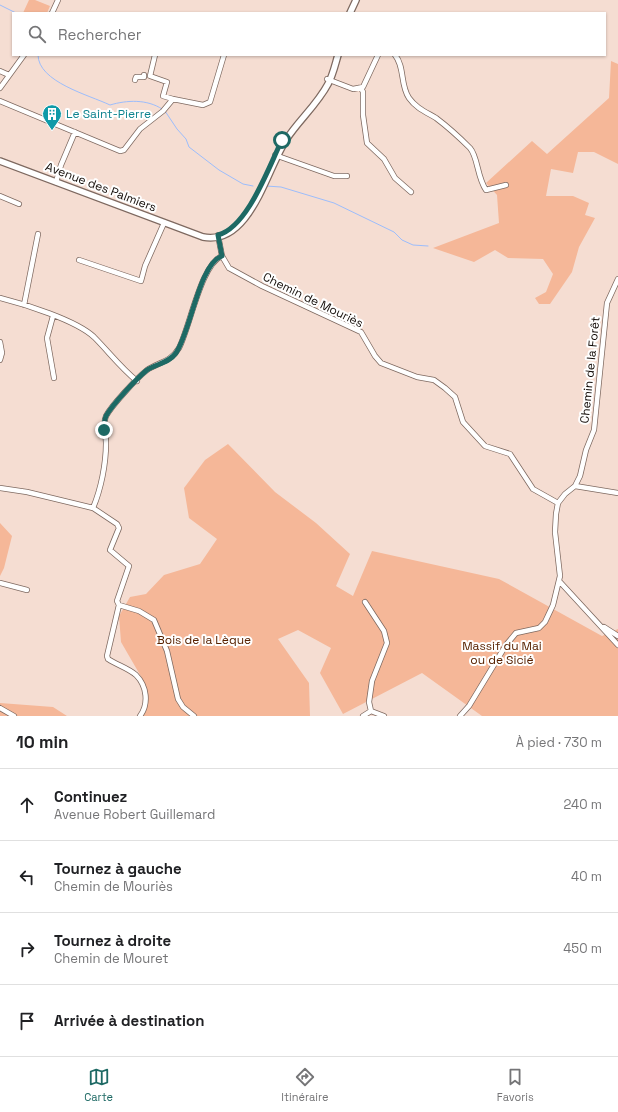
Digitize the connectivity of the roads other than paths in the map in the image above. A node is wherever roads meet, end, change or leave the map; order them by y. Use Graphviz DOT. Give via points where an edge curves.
graph roads {
  1 [pos="58,0"];
  2 [pos="356,0"];
  3 [pos="359,0"];
  4 [pos="52,12"];
  5 [pos="350,12"];
  6 [pos="354,12"];
  7 [pos="23,56"];
  8 [pos="156,56"];
  9 [pos="224,56"];
  10 [pos="335,56"];
  11 [pos="338,56"];
  12 [pos="378,56"];
  13 [pos="396,56"];
  14 [pos="0,71"];
  15 [pos="9,75"];
  16 [pos="150,76"];
  17 [pos="136,80"];
  18 [pos="329,80"];
  19 [pos="0,88"];
  20 [pos="360,88"];
  21 [pos="173,99"];
  22 [pos="0,101"];
  23 [pos="75,132"];
  24 [pos="276,156"];
  25 [pos="0,161"];
  26 [pos="347,176"];
  27 [pos="56,182"];
  28 [pos="506,185"];
  29 [pos="411,192"];
  30 [pos="0,196"];
  31 [pos="19,204"];
  32 [pos="164,223"];
  33 [pos="38,234"];
  34 [pos="218,236"];
  35 [pos="222,256"];
  36 [pos="79,260"];
  37 [pos="618,278"];
  38 [pos="0,298"];
  39 [pos="24,305"];
  40 [pos="53,316"];
  41 [pos="0,342"];
  42 [pos="0,360"];
  43 [pos="54,378"];
  44 [pos="137,381"];
  45 [pos="575,486"];
  46 [pos="0,488"];
  47 [pos="618,493"];
  48 [pos="558,503"];
  49 [pos="92,508"];
  50 [pos="560,582"];
  51 [pos="0,583"];
  52 [pos="27,590"];
  53 [pos="365,602"];
  54 [pos="119,605"];
  55 [pos="599,623"];
  56 [pos="618,636"];
  57 [pos="618,645"];
  58 [pos="0,708"];
  59 [pos="371,711"];
  60 [pos="141,715"];
  61 [pos="14,716"];
  62 [pos="194,716"];
  63 [pos="363,716"];
  64 [pos="384,716"];
  65 [pos="460,716"];
  1 -- 4 [label="street"];
  2 -- 5 [label="main road"];
  3 -- 6 [label="main road"];
  7 -- 15 [label="street"];
  8 -- 16 [label="street"];
  9 -- 21 [label="street" via="207,105"];
  10 -- 18 [label="main road"];
  11 -- 18 [label="main road"];
  12 -- 20 [label="street"];
  13 -- 28 [label="street" via="401,66 403,86 408,96 414,104 436,118 472,149 479,178 486,190"];
  14 -- 15 [label="street"];
  15 -- 19 [label="street"];
  16 -- 17 [label="street" via="143,75 144,77 136,77"];
  16 -- 21 [label="street" via="167,82 163,96"];
  18 -- 20 [label="street" via="353,89"];
  18 -- 24 [label="main road" via="284,138"];
  20 -- 29 [label="street" via="363,92 367,144 384,159 395,178"];
  21 -- 23 [label="street" via="163,111 140,129 124,150 120,151"];
  22 -- 23 [label="street"];
  23 -- 27 [label="street"];
  24 -- 26 [label="street" via="334,176"];
  24 -- 34 [label="main road" via="252,208 233,231"];
  25 -- 27 [label="main road, Avenue des Palmiers"];
  27 -- 32 [label="main road, Avenue des Palmiers"];
  30 -- 31 [label="street"];
  32 -- 34 [label="main road, Avenue des Palmiers" via="208,238"];
  32 -- 36 [label="street" via="145,266 141,282"];
  33 -- 39 [label="street"];
  34 -- 35 [label="street, Chemin de Mouriès"];
  35 -- 44 [label="street" via="213,262 204,278 186,333 176,353 167,361 149,369"];
  35 -- 48 [label="street, Chemin de Mouriès" via="229,268 238,274 361,332 381,363 417,377 434,380 445,388 455,398 463,422 485,446 510,454 533,489"];
  37 -- 45 [label="street, Chemin de la Forêt" via="606,303 594,430"];
  38 -- 39 [label="street"];
  39 -- 40 [label="street"];
  40 -- 43 [label="street" via="47,338"];
  40 -- 44 [label="street" via="93,336 113,360"];
  41 -- 42 [label="street"];
  44 -- 49 [label="street" via="117,401 106,417 103,472"];
  45 -- 47 [label="street"];
  45 -- 48 [label="street, Chemin de la Forêt"];
  46 -- 49 [label="street"];
  48 -- 50 [label="street" via="555,532"];
  49 -- 54 [label="street" via="117,524 119,528 110,550 129,566 117,601"];
  50 -- 55 [label="street"];
  50 -- 65 [label="street" via="545,622 539,628 516,633"];
  51 -- 52 [label="street"];
  53 -- 59 [label="street" via="384,631 387,643 372,682 369,702"];
  54 -- 60 [label="street" via="107,656 130,671 140,682 146,695 145,708"];
  54 -- 62 [label="street" via="139,611 154,620 167,651 178,699 182,707"];
  55 -- 56 [label="street"];
  55 -- 57 [label="street"];
  58 -- 61 [label="street"];
  59 -- 63 [label="street"];
  59 -- 64 [label="street"];
}
